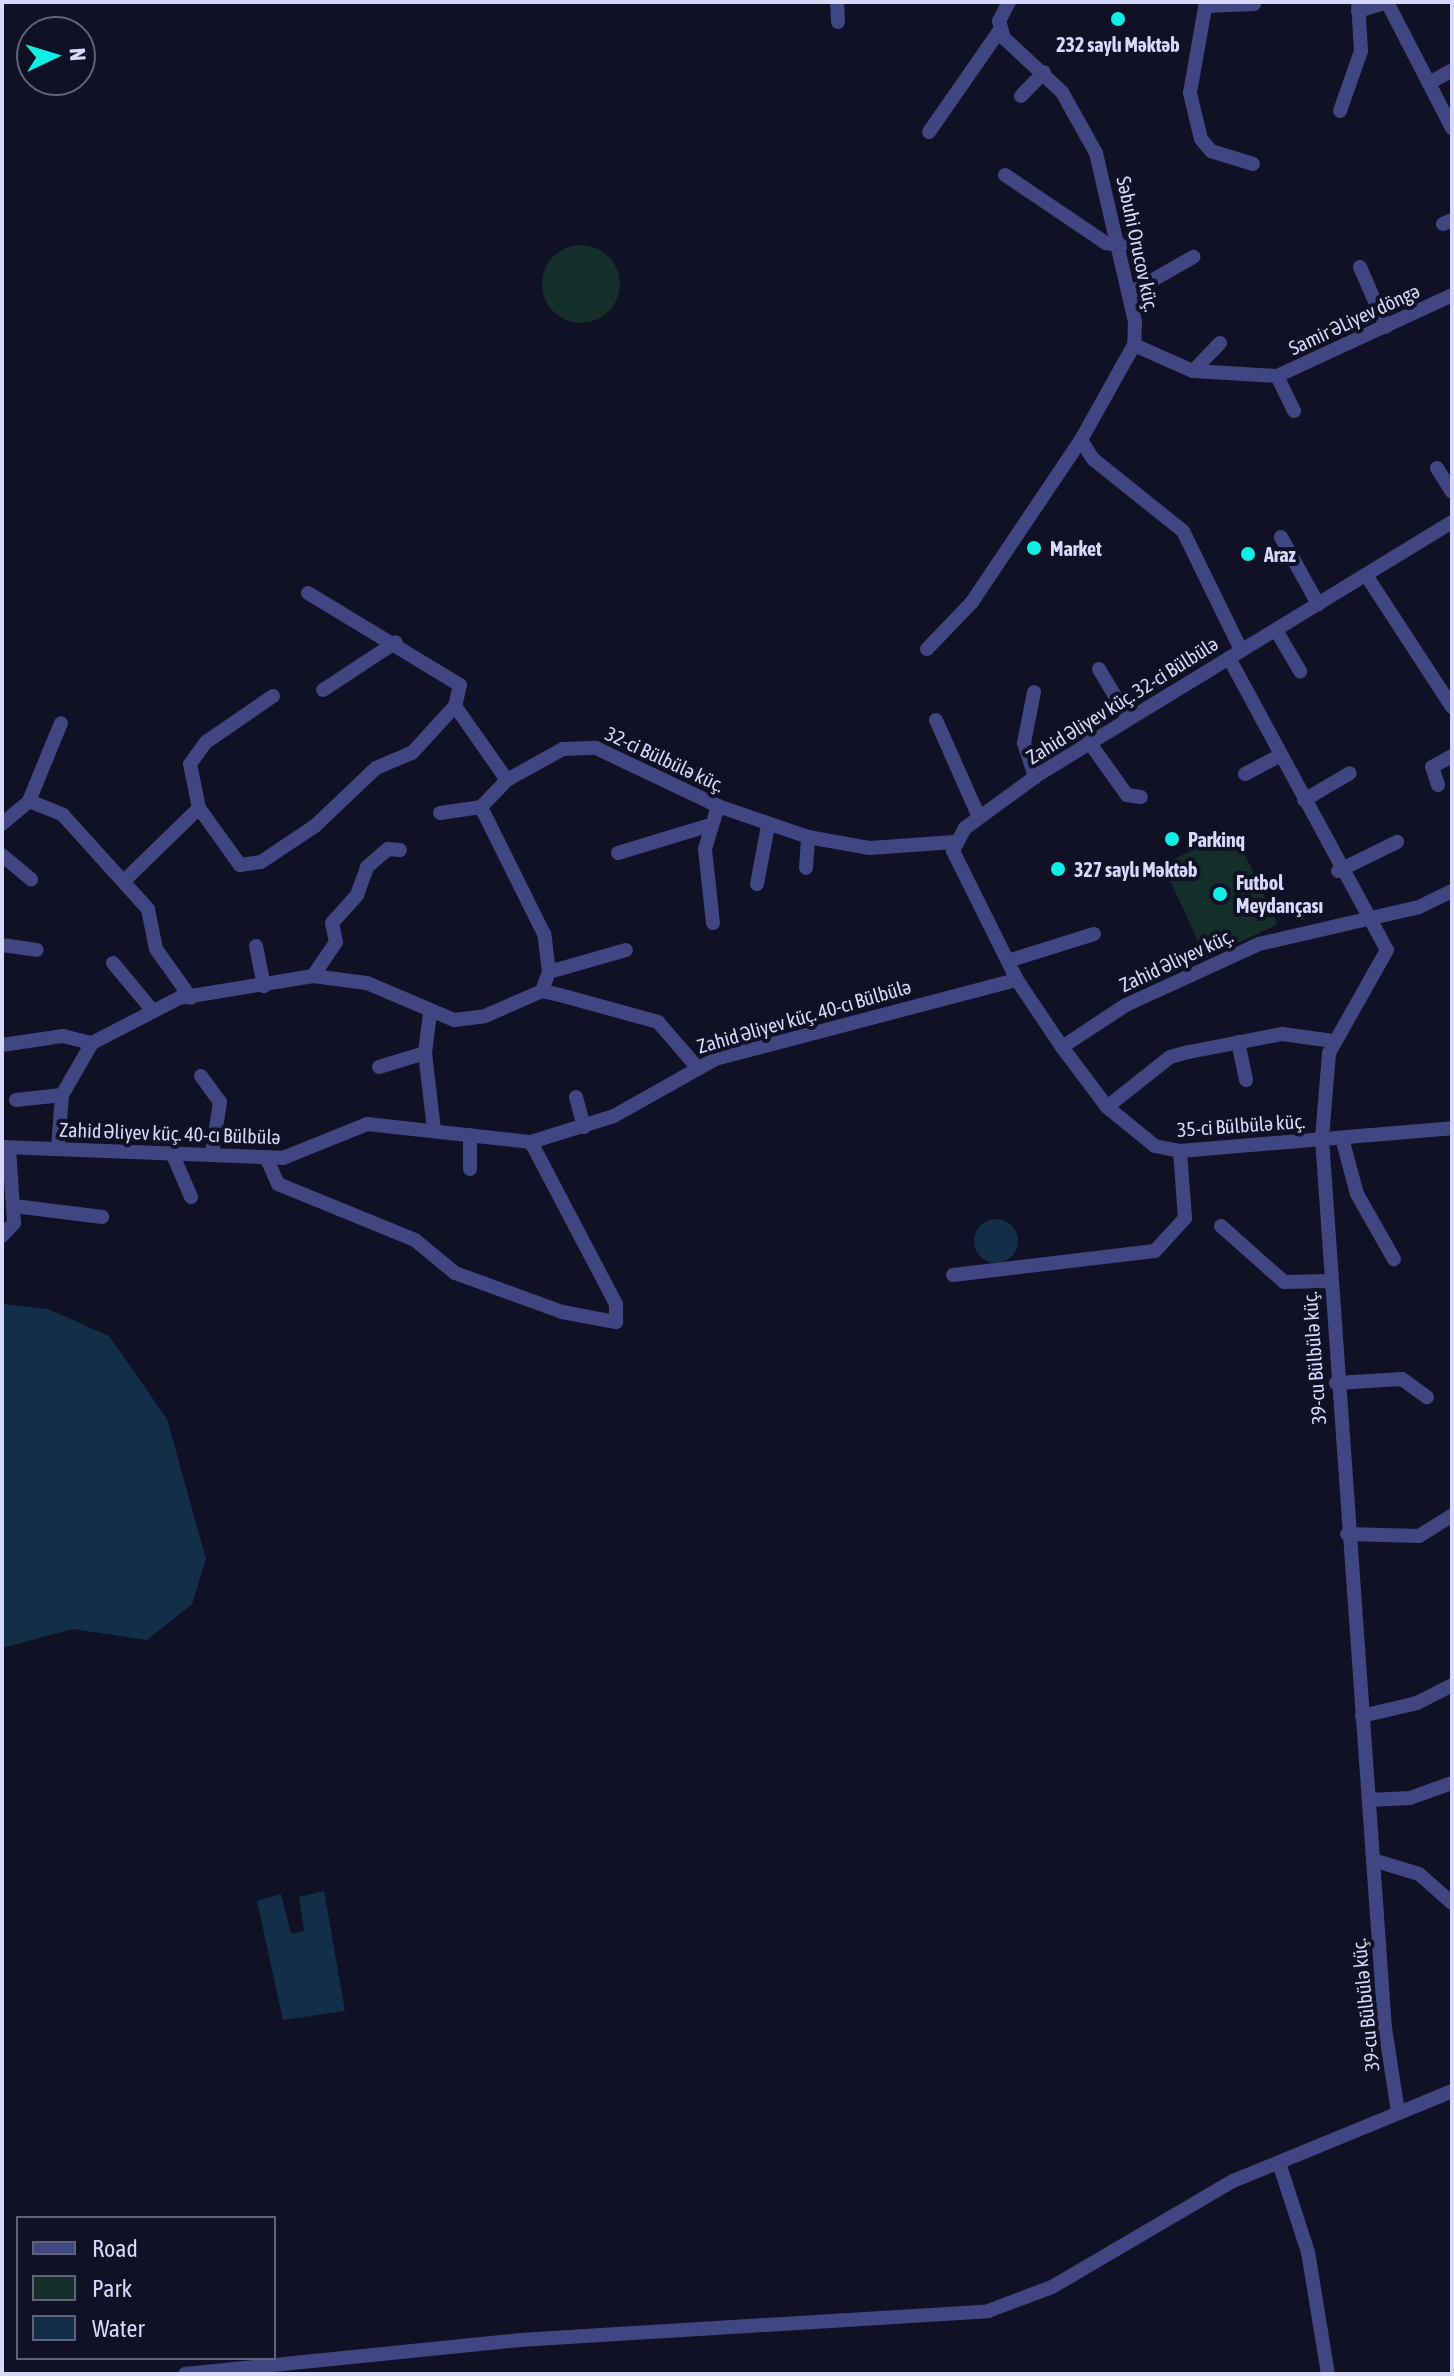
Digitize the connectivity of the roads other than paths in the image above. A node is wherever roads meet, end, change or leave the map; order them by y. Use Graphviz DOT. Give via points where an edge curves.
graph roads {
  1 [pos="837,2"];
  2 [pos="1009,2"];
  3 [pos="1387,2"];
  4 [pos="1206,4"];
  5 [pos="1254,4"];
  6 [pos="1358,6"];
  7 [pos="838,22"];
  8 [pos="1000,30"];
  9 [pos="1452,70"];
  10 [pos="1044,72"];
  11 [pos="1429,83"];
  12 [pos="1021,96"];
  13 [pos="1340,111"];
  14 [pos="1452,128"];
  15 [pos="929,132"];
  16 [pos="1253,164"];
  17 [pos="1005,175"];
  18 [pos="1121,245"];
  19 [pos="1193,257"];
  20 [pos="1360,267"];
  21 [pos="1130,293"];
  22 [pos="1452,295"];
  23 [pos="1386,327"];
  24 [pos="1220,343"];
  25 [pos="1134,345"];
  26 [pos="1193,371"];
  27 [pos="1277,376"];
  28 [pos="1294,411"];
  29 [pos="1081,440"];
  30 [pos="1437,468"];
  31 [pos="1452,492"];
  32 [pos="1452,522"];
  33 [pos="1281,537"];
  34 [pos="1366,575"];
  35 [pos="308,593"];
  36 [pos="1318,604"];
  37 [pos="1276,630"];
  38 [pos="396,642"];
  39 [pos="927,649"];
  40 [pos="1235,654"];
  41 [pos="1099,669"];
  42 [pos="1300,671"];
  43 [pos="323,690"];
  44 [pos="1034,692"];
  45 [pos="273,696"];
  46 [pos="455,706"];
  47 [pos="1452,707"];
  48 [pos="1128,718"];
  49 [pos="936,720"];
  50 [pos="61,723"];
  51 [pos="1089,742"];
  52 [pos="1280,755"];
  53 [pos="1452,756"];
  54 [pos="1350,773"];
  55 [pos="1245,774"];
  56 [pos="1035,777"];
  57 [pos="507,780"];
  58 [pos="1438,785"];
  59 [pos="1141,797"];
  60 [pos="1304,800"];
  61 [pos="29,801"];
  62 [pos="718,806"];
  63 [pos="481,807"];
  64 [pos="199,808"];
  65 [pos="440,813"];
  66 [pos="979,817"];
  67 [pos="2,824"];
  68 [pos="707,826"];
  69 [pos="768,826"];
  70 [pos="808,837"];
  71 [pos="954,842"];
  72 [pos="1397,842"];
  73 [pos="400,850"];
  74 [pos="618,853"];
  75 [pos="2,855"];
  76 [pos="806,868"];
  77 [pos="1338,871"];
  78 [pos="31,879"];
  79 [pos="124,881"];
  80 [pos="757,884"];
  81 [pos="1452,891"];
  82 [pos="1375,917"];
  83 [pos="713,923"];
  84 [pos="1094,934"];
  85 [pos="2,945"];
  86 [pos="256,946"];
  87 [pos="37,950"];
  88 [pos="626,950"];
  89 [pos="1011,960"];
  90 [pos="113,963"];
  91 [pos="549,972"];
  92 [pos="313,976"];
  93 [pos="1017,980"];
  94 [pos="264,986"];
  95 [pos="542,991"];
  96 [pos="191,998"];
  97 [pos="153,1011"];
  98 [pos="430,1013"];
  99 [pos="1334,1041"];
  100 [pos="1238,1042"];
  101 [pos="92,1043"];
  102 [pos="2,1045"];
  103 [pos="1062,1047"];
  104 [pos="425,1053"];
  105 [pos="379,1067"];
  106 [pos="697,1067"];
  107 [pos="201,1076"];
  108 [pos="1246,1080"];
  109 [pos="62,1095"];
  110 [pos="576,1097"];
  111 [pos="16,1100"];
  112 [pos="1107,1107"];
  113 [pos="584,1127"];
  114 [pos="1452,1128"];
  115 [pos="434,1130"];
  116 [pos="470,1135"];
  117 [pos="1342,1138"];
  118 [pos="1322,1139"];
  119 [pos="531,1142"];
  120 [pos="6,1147"];
  121 [pos="58,1148"];
  122 [pos="1180,1151"];
  123 [pos="172,1153"];
  124 [pos="212,1154"];
  125 [pos="266,1157"];
  126 [pos="470,1169"];
  127 [pos="191,1197"];
  128 [pos="14,1206"];
  129 [pos="102,1217"];
  130 [pos="1221,1226"];
  131 [pos="2,1236"];
  132 [pos="1394,1259"];
  133 [pos="953,1275"];
  134 [pos="1330,1281"];
  135 [pos="1336,1383"];
  136 [pos="1427,1397"];
  137 [pos="1452,1515"];
  138 [pos="1347,1534"];
  139 [pos="1452,1685"];
  140 [pos="1362,1716"];
  141 [pos="1452,1783"];
  142 [pos="1369,1800"];
  143 [pos="1373,1860"];
  144 [pos="1452,1903"];
  145 [pos="1452,2091"];
  146 [pos="1398,2112"];
  147 [pos="1279,2163"];
  148 [pos="222,2373"];
  149 [pos="185,2374"];
  150 [pos="1328,2374"];
  1 -- 7 [label="street"];
  2 -- 8 [label="street"];
  3 -- 6 [label="street"];
  3 -- 11 [label="street"];
  4 -- 5 [label="street"];
  4 -- 16 [label="street" via="1190,93 1201,139 1220,156"];
  6 -- 13 [label="street" via="1361,51"];
  8 -- 10 [label="street, Səbuhi Orucov küç."];
  8 -- 15 [label="street"];
  9 -- 11 [label="street"];
  10 -- 12 [label="street"];
  10 -- 18 [label="street, Səbuhi Orucov küç." via="1096,153"];
  11 -- 14 [label="street"];
  17 -- 18 [label="street" via="1106,243"];
  18 -- 21 [label="street, Səbuhi Orucov küç."];
  19 -- 21 [label="street"];
  20 -- 23 [label="street"];
  21 -- 25 [label="street, Səbuhi Orucov küç."];
  22 -- 23 [label="street, Samir ƏLiyev döngə"];
  23 -- 27 [label="street, Samir ƏLiyev döngə"];
  24 -- 26 [label="street"];
  25 -- 26 [label="street, Samir ƏLiyev döngə"];
  25 -- 29 [label="street"];
  26 -- 27 [label="street, Samir ƏLiyev döngə"];
  27 -- 28 [label="street"];
  29 -- 39 [label="street" via="972,602"];
  29 -- 40 [label="street" via="1093,459 1183,531"];
  30 -- 31 [label="street"];
  32 -- 34 [label="street, Zahid Əliyev küç. 32-ci Bülbülə"];
  33 -- 36 [label="street"];
  34 -- 36 [label="street, Zahid Əliyev küç. 32-ci Bülbülə"];
  34 -- 47 [label="street"];
  35 -- 38 [label="street"];
  36 -- 37 [label="street, Zahid Əliyev küç. 32-ci Bülbülə"];
  37 -- 40 [label="street, Zahid Əliyev küç. 32-ci Bülbülə"];
  37 -- 42 [label="street"];
  38 -- 43 [label="street"];
  38 -- 46 [label="street" via="460,685"];
  40 -- 48 [label="street, Zahid Əliyev küç. 32-ci Bülbülə"];
  40 -- 52 [label="street, 39-cu Bülbülə küç."];
  41 -- 48 [label="street"];
  44 -- 56 [label="street" via="1024,743"];
  45 -- 64 [label="street" via="194,751 189,779"];
  46 -- 57 [label="street"];
  46 -- 64 [label="street" via="412,753 376,768 315,826 261,862 234,862"];
  48 -- 51 [label="street, Zahid Əliyev küç. 32-ci Bülbülə"];
  49 -- 66 [label="street"];
  50 -- 61 [label="street"];
  51 -- 56 [label="street, Zahid Əliyev küç. 32-ci Bülbülə"];
  51 -- 59 [label="street" via="1127,795"];
  52 -- 55 [label="street"];
  52 -- 60 [label="street, 39-cu Bülbülə küç."];
  53 -- 58 [label="street" via="1432,767"];
  54 -- 60 [label="street"];
  56 -- 66 [label="street, Zahid Əliyev küç. 32-ci Bülbülə"];
  57 -- 62 [label="street, 32-ci Bülbülə küç." via="563,749 587,746"];
  57 -- 63 [label="street, 32-ci Bülbülə küç."];
  60 -- 77 [label="street, 39-cu Bülbülə küç."];
  61 -- 67 [label="street"];
  61 -- 79 [label="street" via="63,815"];
  62 -- 68 [label="street"];
  62 -- 69 [label="street, 32-ci Bülbülə küç."];
  63 -- 65 [label="street"];
  63 -- 91 [label="street" via="536,912"];
  64 -- 79 [label="street"];
  66 -- 71 [label="street, Zahid Əliyev küç. 32-ci Bülbülə"];
  68 -- 74 [label="street"];
  68 -- 83 [label="street"];
  69 -- 70 [label="street, 32-ci Bülbülə küç."];
  69 -- 80 [label="street"];
  70 -- 71 [label="street, 32-ci Bülbülə küç." via="870,848"];
  70 -- 76 [label="street"];
  71 -- 89 [label="street" via="959,875"];
  72 -- 77 [label="street"];
  73 -- 92 [label="street" via="388,849 367,867 357,895 332,923 336,942"];
  75 -- 78 [label="street"];
  77 -- 82 [label="street, 39-cu Bülbülə küç."];
  79 -- 96 [label="street" via="152,915 156,949"];
  81 -- 82 [label="street, Zahid Əliyev küç." via="1442,900"];
  82 -- 99 [label="street, 39-cu Bülbülə küç." via="1387,956"];
  82 -- 103 [label="street, Zahid Əliyev küç." via="1259,944 1126,1005"];
  84 -- 89 [label="street"];
  85 -- 87 [label="street"];
  86 -- 94 [label="street"];
  88 -- 91 [label="street"];
  89 -- 93 [label="street"];
  90 -- 97 [label="street"];
  91 -- 95 [label="street"];
  92 -- 94 [label="street"];
  92 -- 98 [label="street" via="367,983"];
  93 -- 103 [label="street, 35-ci Bülbülə küç."];
  93 -- 106 [label="street, Zahid Əliyev küç. 40-cı Bülbülə"];
  94 -- 96 [label="street"];
  95 -- 98 [label="street" via="469,1020"];
  95 -- 106 [label="street" via="658,1022"];
  96 -- 97 [label="street"];
  97 -- 101 [label="street"];
  98 -- 104 [label="street"];
  99 -- 100 [label="street" via="1305,1034"];
  99 -- 118 [label="street, 39-cu Bülbülə küç." via="1325,1067"];
  100 -- 108 [label="street"];
  100 -- 112 [label="street" via="1170,1057"];
  101 -- 102 [label="street" via="63,1036"];
  101 -- 109 [label="street"];
  103 -- 112 [label="street, 35-ci Bülbülə küç."];
  104 -- 105 [label="street"];
  104 -- 115 [label="street"];
  106 -- 113 [label="street, Zahid Əliyev küç. 40-cı Bülbülə"];
  107 -- 124 [label="street" via="220,1102"];
  109 -- 111 [label="street"];
  109 -- 121 [label="street"];
  110 -- 113 [label="street"];
  112 -- 122 [label="street, 35-ci Bülbülə küç." via="1155,1146"];
  113 -- 119 [label="street, Zahid Əliyev küç. 40-cı Bülbülə"];
  114 -- 117 [label="street, 35-ci Bülbülə küç."];
  115 -- 116 [label="street, Zahid Əliyev küç. 40-cı Bülbülə"];
  115 -- 125 [label="street, Zahid Əliyev küç. 40-cı Bülbülə" via="358,1124 296,1156"];
  116 -- 119 [label="street, Zahid Əliyev küç. 40-cı Bülbülə"];
  116 -- 126 [label="street"];
  117 -- 118 [label="street, 35-ci Bülbülə küç."];
  117 -- 132 [label="street" via="1357,1194"];
  118 -- 122 [label="street, 35-ci Bülbülə küç."];
  118 -- 134 [label="street, 39-cu Bülbülə küç."];
  119 -- 125 [label="street" via="616,1304 616,1322 562,1312 455,1273 415,1240 278,1184"];
  120 -- 121 [label="street, Zahid Əliyev küç. 40-cı Bülbülə"];
  120 -- 128 [label="street"];
  121 -- 123 [label="street, Zahid Əliyev küç. 40-cı Bülbülə"];
  122 -- 133 [label="street" via="1185,1218 1155,1251"];
  123 -- 124 [label="street, Zahid Əliyev küç. 40-cı Bülbülə"];
  123 -- 127 [label="street"];
  124 -- 125 [label="street, Zahid Əliyev küç. 40-cı Bülbülə"];
  128 -- 129 [label="street"];
  128 -- 131 [label="street" via="11,1232"];
  130 -- 134 [label="street" via="1284,1282"];
  134 -- 135 [label="street, 39-cu Bülbülə küç."];
  135 -- 136 [label="street" via="1402,1379"];
  135 -- 138 [label="street, 39-cu Bülbülə küç."];
  137 -- 138 [label="street" via="1419,1536"];
  138 -- 140 [label="street, 39-cu Bülbülə küç."];
  139 -- 140 [label="street" via="1417,1703"];
  140 -- 142 [label="street, 39-cu Bülbülə küç."];
  141 -- 142 [label="street" via="1410,1798"];
  142 -- 143 [label="street, 39-cu Bülbülə küç."];
  143 -- 144 [label="street" via="1419,1874"];
  143 -- 146 [label="street, 39-cu Bülbülə küç."];
  145 -- 146 [label="street"];
  146 -- 147 [label="street"];
  147 -- 148 [label="street" via="1203,2197 1034,2296 988,2311 520,2340"];
  147 -- 150 [label="street" via="1308,2252"];
  148 -- 149 [label="street"];
}
